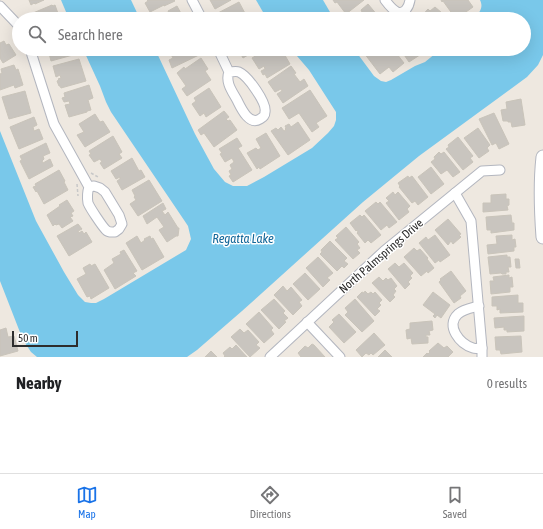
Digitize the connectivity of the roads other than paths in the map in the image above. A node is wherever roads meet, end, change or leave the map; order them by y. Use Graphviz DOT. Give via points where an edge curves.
graph roads {
  1 [pos="192,0"];
  2 [pos="385,0"];
  3 [pos="410,0"];
  4 [pos="0,6"];
  5 [pos="198,12"];
  6 [pos="12,19"];
  7 [pos="32,56"];
  8 [pos="221,56"];
  9 [pos="229,72"];
  10 [pos="543,157"];
  11 [pos="500,170"];
  12 [pos="89,187"];
  13 [pos="455,193"];
  14 [pos="542,197"];
  15 [pos="543,237"];
  16 [pos="479,306"];
  17 [pos="307,322"];
  18 [pos="482,353"];
  19 [pos="270,357"];
  20 [pos="340,357"];
  1 -- 5 [label="street"];
  2 -- 3 [label="street" via="396,12 405,10"];
  4 -- 6 [label="street"];
  7 -- 12 [label="street" via="54,124"];
  8 -- 9 [label="street"];
  9 -- 9 [label="street" via="229,86 248,118 257,121 264,117 265,108 248,78 238,72"];
  10 -- 14 [label="street"];
  11 -- 13 [label="street, North Palmsprings Drive" via="482,171"];
  12 -- 12 [label="street" via="88,204 106,230 115,232 122,224 119,215 105,192 94,186"];
  13 -- 16 [label="street" via="471,222"];
  13 -- 17 [label="street, North Palmsprings Drive" via="384,251"];
  14 -- 15 [label="street"];
  16 -- 18 [label="street"];
  16 -- 18 [label="street" via="458,314 453,322 453,330 458,338"];
  17 -- 19 [label="street, North Palmsprings Drive"];
  17 -- 20 [label="street"];
}
